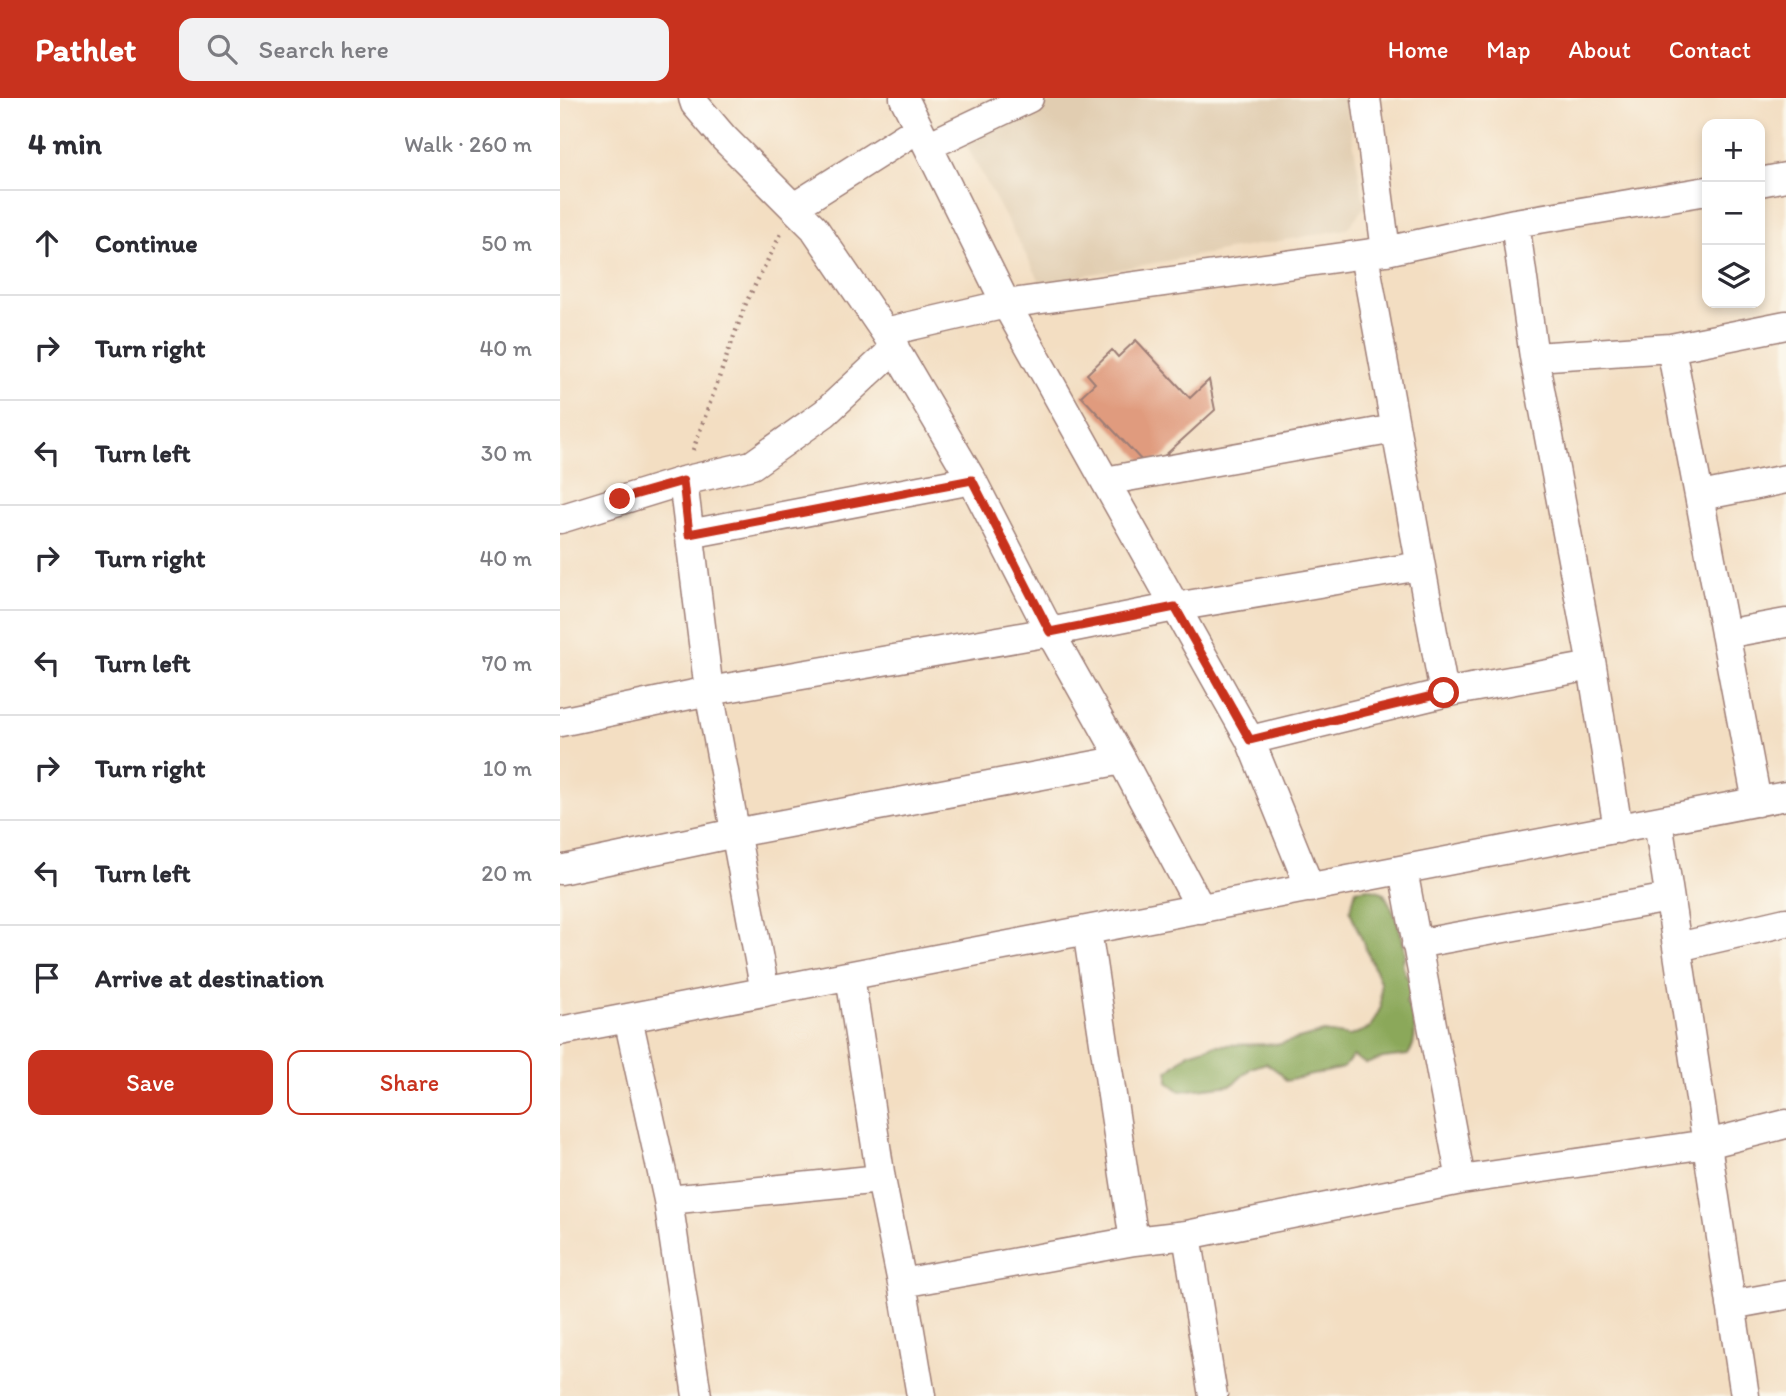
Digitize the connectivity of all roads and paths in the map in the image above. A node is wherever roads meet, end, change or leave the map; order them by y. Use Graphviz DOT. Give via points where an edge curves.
graph roads {
  1 [pos="904,98"];
  2 [pos="1029,98"];
  3 [pos="1366,98"];
  4 [pos="698,100"];
  5 [pos="923,137"];
  6 [pos="1786,177"];
  7 [pos="1765,181"];
  8 [pos="1702,192"];
  9 [pos="794,207"];
  10 [pos="1515,223"];
  11 [pos="1375,253"];
  12 [pos="1006,304"];
  13 [pos="1786,325"];
  14 [pos="890,340"];
  15 [pos="1671,348"];
  16 [pos="1534,356"];
  17 [pos="1395,429"];
  18 [pos="1786,479"];
  19 [pos="972,480"];
  20 [pos="683,481"];
  21 [pos="1105,481"];
  22 [pos="1701,496"];
  23 [pos="560,520"];
  24 [pos="689,534"];
  25 [pos="1420,566"];
  26 [pos="1175,607"];
  27 [pos="1786,623"];
  28 [pos="1050,632"];
  29 [pos="1725,634"];
  30 [pos="1592,666"];
  31 [pos="709,691"];
  32 [pos="1444,693"];
  33 [pos="560,722"];
  34 [pos="1250,740"];
  35 [pos="1122,760"];
  36 [pos="1786,796"];
  37 [pos="1757,802"];
  38 [pos="1658,821"];
  39 [pos="1618,829"];
  40 [pos="735,833"];
  41 [pos="560,870"];
  42 [pos="1403,870"];
  43 [pos="1310,888"];
  44 [pos="1669,898"];
  45 [pos="1201,909"];
  46 [pos="1786,922"];
  47 [pos="1087,930"];
  48 [pos="1416,944"];
  49 [pos="1678,947"];
  50 [pos="850,976"];
  51 [pos="765,992"];
  52 [pos="628,1018"];
  53 [pos="560,1031"];
  54 [pos="1786,1124"];
  55 [pos="1707,1144"];
  56 [pos="881,1179"];
  57 [pos="1461,1180"];
  58 [pos="668,1200"];
  59 [pos="1187,1235"];
  60 [pos="1134,1241"];
  61 [pos="902,1283"];
  62 [pos="1786,1295"];
  63 [pos="1731,1305"];
  64 [pos="697,1396"];
  65 [pos="920,1396"];
  66 [pos="1213,1396"];
  67 [pos="1745,1396"];
  1 -- 5 [label="street"];
  2 -- 5 [label="street"];
  3 -- 11 [label="street"];
  4 -- 9 [label="street" via="724,138"];
  5 -- 9 [label="street"];
  5 -- 12 [label="street"];
  6 -- 7 [label="street"];
  8 -- 10 [label="street"];
  9 -- 14 [label="street" via="814,228"];
  9 -- 20 [label="path" via="746,303"];
  10 -- 11 [label="street"];
  10 -- 16 [label="street"];
  11 -- 12 [label="street"];
  11 -- 17 [label="street"];
  12 -- 14 [label="street"];
  12 -- 21 [label="street"];
  13 -- 15 [label="street"];
  14 -- 19 [label="street"];
  14 -- 20 [label="street" via="825,413 752,465"];
  15 -- 16 [label="street"];
  15 -- 22 [label="street"];
  16 -- 30 [label="street"];
  17 -- 21 [label="street"];
  17 -- 25 [label="street"];
  18 -- 22 [label="street"];
  19 -- 24 [label="street"];
  19 -- 28 [label="street"];
  20 -- 23 [label="street"];
  20 -- 24 [label="street"];
  21 -- 26 [label="street"];
  22 -- 29 [label="street"];
  24 -- 31 [label="street"];
  25 -- 26 [label="street"];
  25 -- 32 [label="street"];
  26 -- 28 [label="street"];
  26 -- 34 [label="street"];
  27 -- 29 [label="street"];
  28 -- 31 [label="street"];
  28 -- 35 [label="street"];
  29 -- 37 [label="street"];
  30 -- 32 [label="street"];
  30 -- 39 [label="street"];
  31 -- 33 [label="street"];
  31 -- 40 [label="street"];
  32 -- 34 [label="street"];
  34 -- 43 [label="street"];
  35 -- 40 [label="street"];
  35 -- 45 [label="street"];
  36 -- 37 [label="street"];
  37 -- 38 [label="street"];
  38 -- 39 [label="street"];
  38 -- 44 [label="street"];
  39 -- 42 [label="street"];
  40 -- 41 [label="street"];
  40 -- 51 [label="street"];
  42 -- 43 [label="street"];
  42 -- 48 [label="street"];
  43 -- 45 [label="street"];
  44 -- 48 [label="street"];
  44 -- 49 [label="street"];
  45 -- 47 [label="street"];
  46 -- 49 [label="street"];
  47 -- 50 [label="street"];
  47 -- 60 [label="street"];
  48 -- 57 [label="street"];
  49 -- 55 [label="street"];
  50 -- 51 [label="street"];
  50 -- 56 [label="street"];
  51 -- 52 [label="street"];
  52 -- 53 [label="street"];
  52 -- 58 [label="street"];
  54 -- 55 [label="street"];
  55 -- 57 [label="street"];
  55 -- 63 [label="street"];
  56 -- 58 [label="street"];
  56 -- 61 [label="street"];
  57 -- 59 [label="street"];
  58 -- 64 [label="street"];
  59 -- 60 [label="street"];
  59 -- 66 [label="street"];
  60 -- 61 [label="street"];
  61 -- 65 [label="street"];
  62 -- 63 [label="street"];
  63 -- 67 [label="street"];
}
